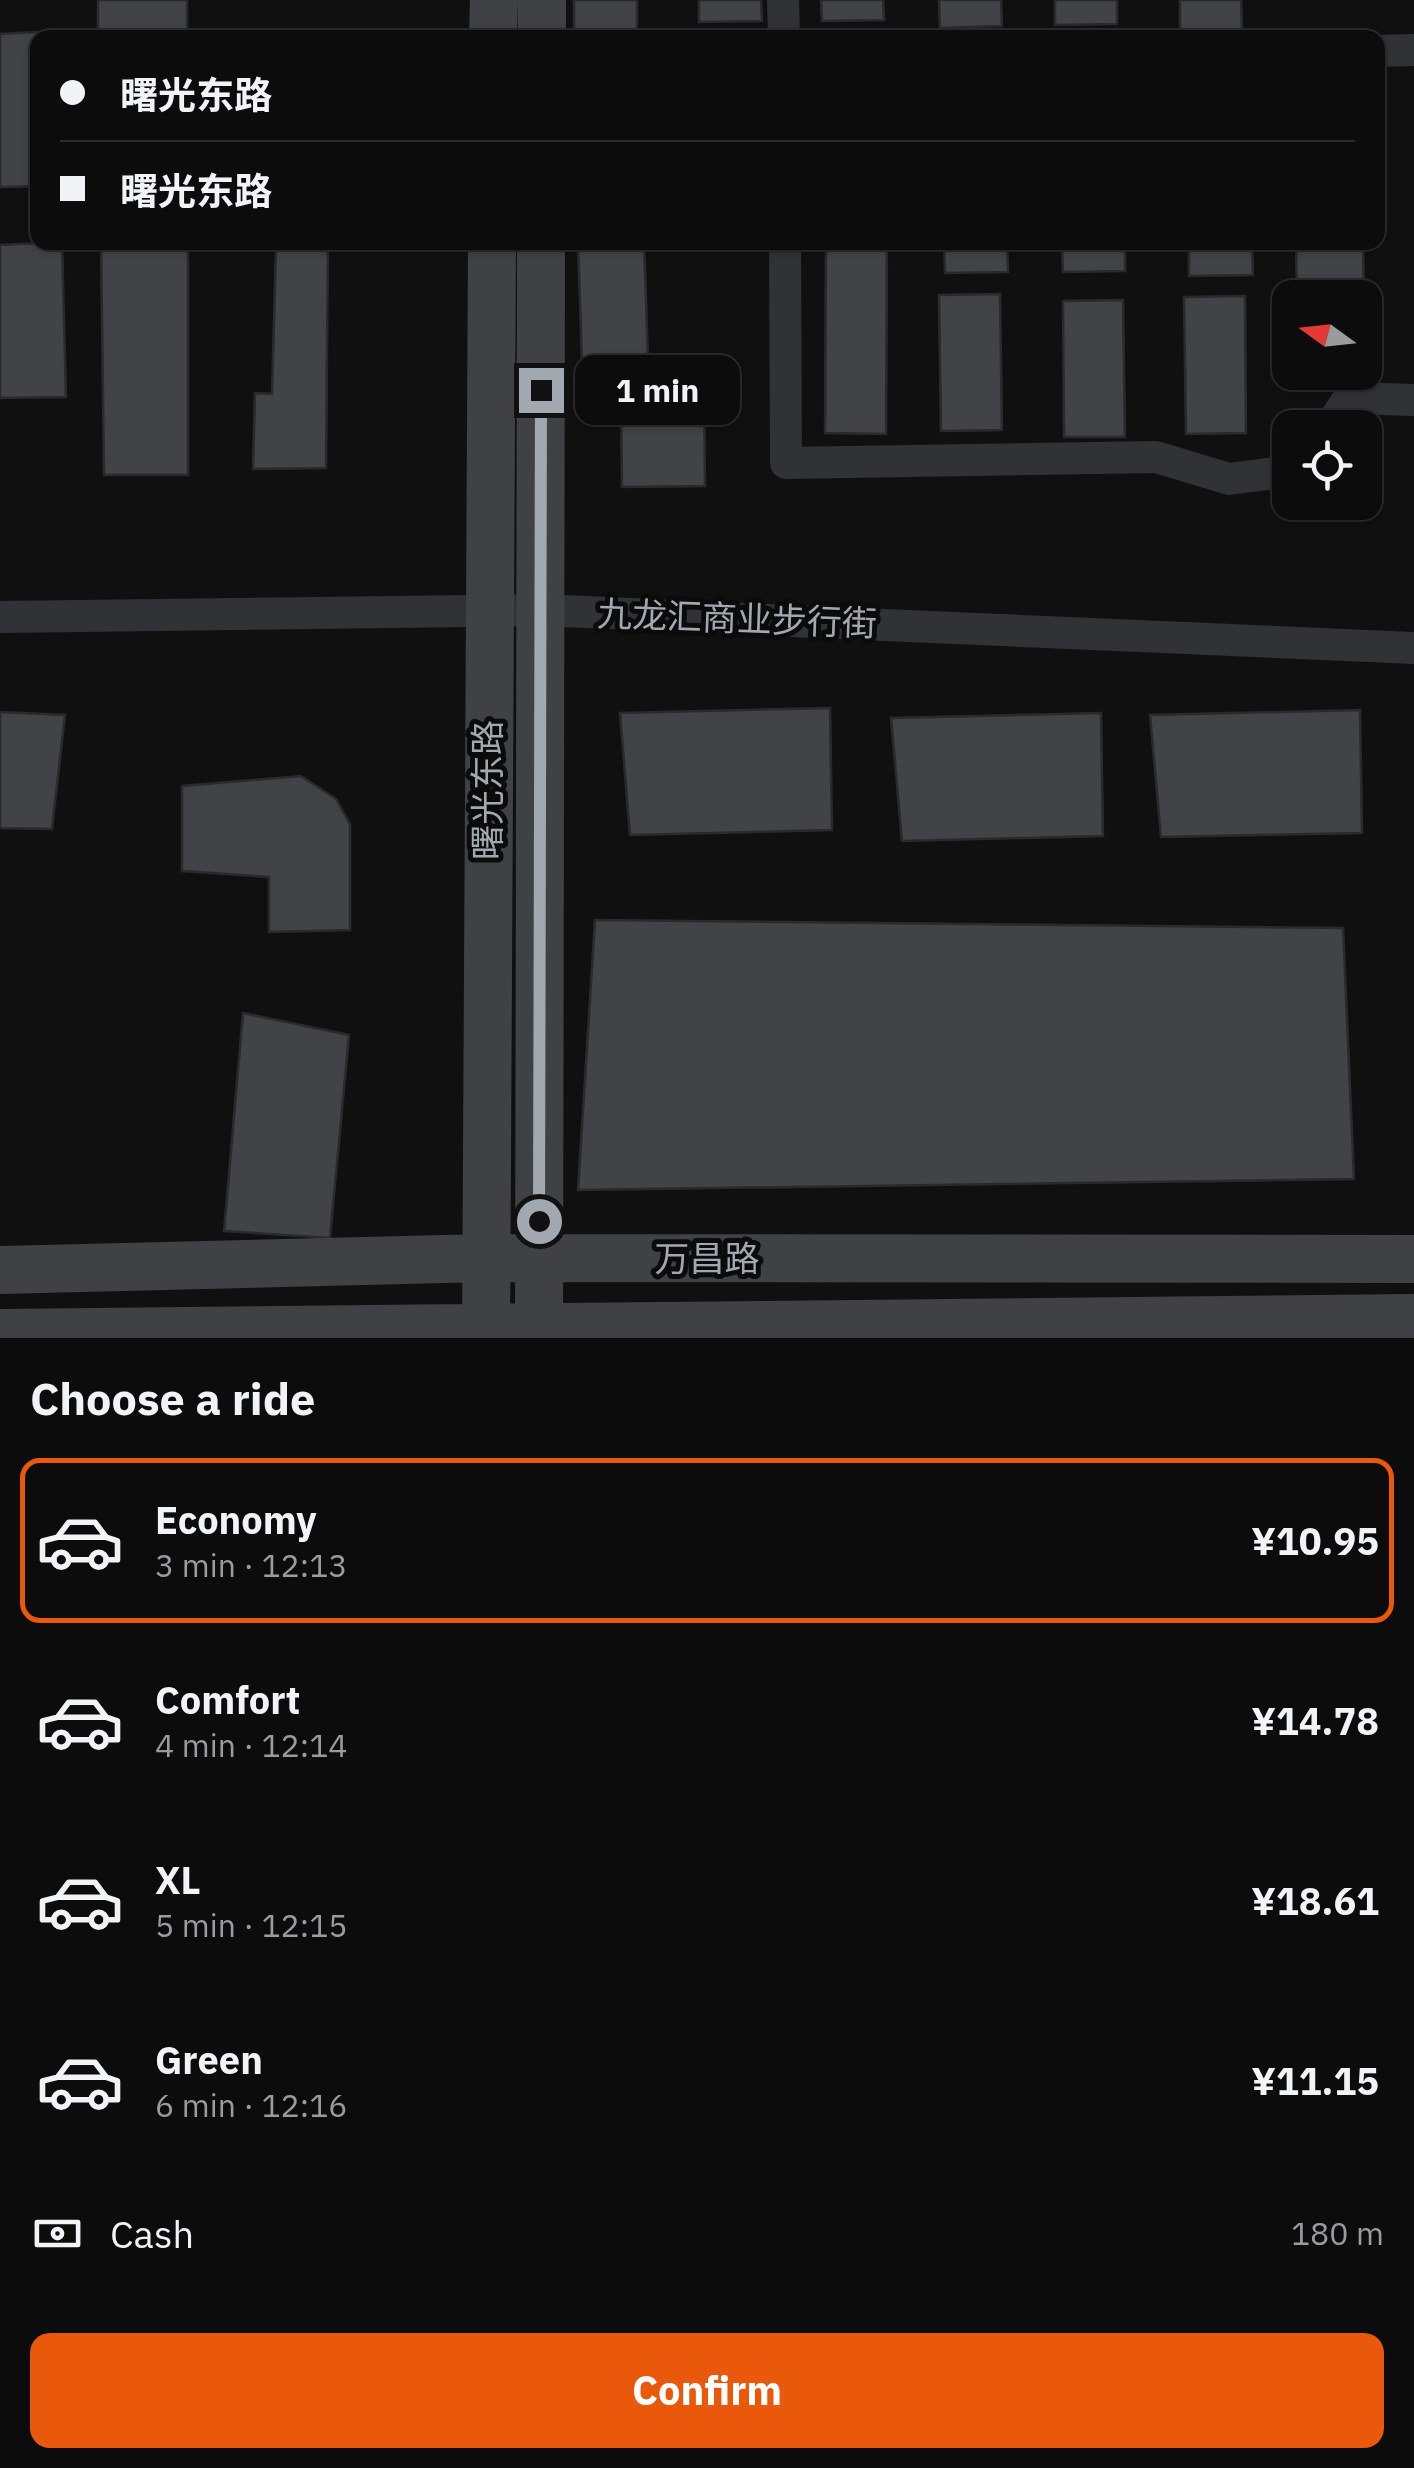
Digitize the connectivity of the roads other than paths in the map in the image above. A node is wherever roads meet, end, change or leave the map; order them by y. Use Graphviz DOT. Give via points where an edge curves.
graph roads {
  1 [pos="494,0"];
  2 [pos="542,0"];
  3 [pos="784,0"];
  4 [pos="493,30"];
  5 [pos="542,30"];
  6 [pos="784,30"];
  7 [pos="1414,50"];
  8 [pos="1385,51"];
  9 [pos="492,250"];
  10 [pos="541,250"];
  11 [pos="785,250"];
  12 [pos="1414,400"];
  13 [pos="1341,410"];
  14 [pos="1272,473"];
  15 [pos="540,610"];
  16 [pos="489,612"];
  17 [pos="0,616"];
  18 [pos="1414,648"];
  19 [pos="484,1258"];
  20 [pos="1414,1259"];
  21 [pos="539,1260"];
  22 [pos="0,1270"];
  23 [pos="1414,1318"];
  24 [pos="539,1332"];
  25 [pos="0,1333"];
  26 [pos="486,1333"];
  1 -- 4 [label="main road"];
  2 -- 5 [label="main road"];
  3 -- 6 [label="street"];
  7 -- 8 [label="street"];
  9 -- 16 [label="main road, 曙光东路"];
  10 -- 15 [label="main road, 曙光东路"];
  11 -- 14 [label="street" via="786,463 1156,457 1229,479"];
  12 -- 13 [label="street" via="1349,398"];
  15 -- 16 [label="street, 九龙汇商业步行街"];
  15 -- 18 [label="street, 九龙汇商业步行街"];
  15 -- 21 [label="main road, 曙光东路"];
  16 -- 17 [label="street, 九龙汇商业步行街"];
  16 -- 19 [label="main road, 曙光东路"];
  19 -- 21 [label="main road, 万昌路"];
  19 -- 22 [label="main road, 万昌路"];
  19 -- 26 [label="main road, 曙光东路"];
  20 -- 21 [label="main road, 万昌路"];
  21 -- 24 [label="main road, 曙光东路"];
  23 -- 24 [label="main road, 万昌路"];
  24 -- 26 [label="main road, 万昌路"];
  25 -- 26 [label="main road, 万昌路"];
}
